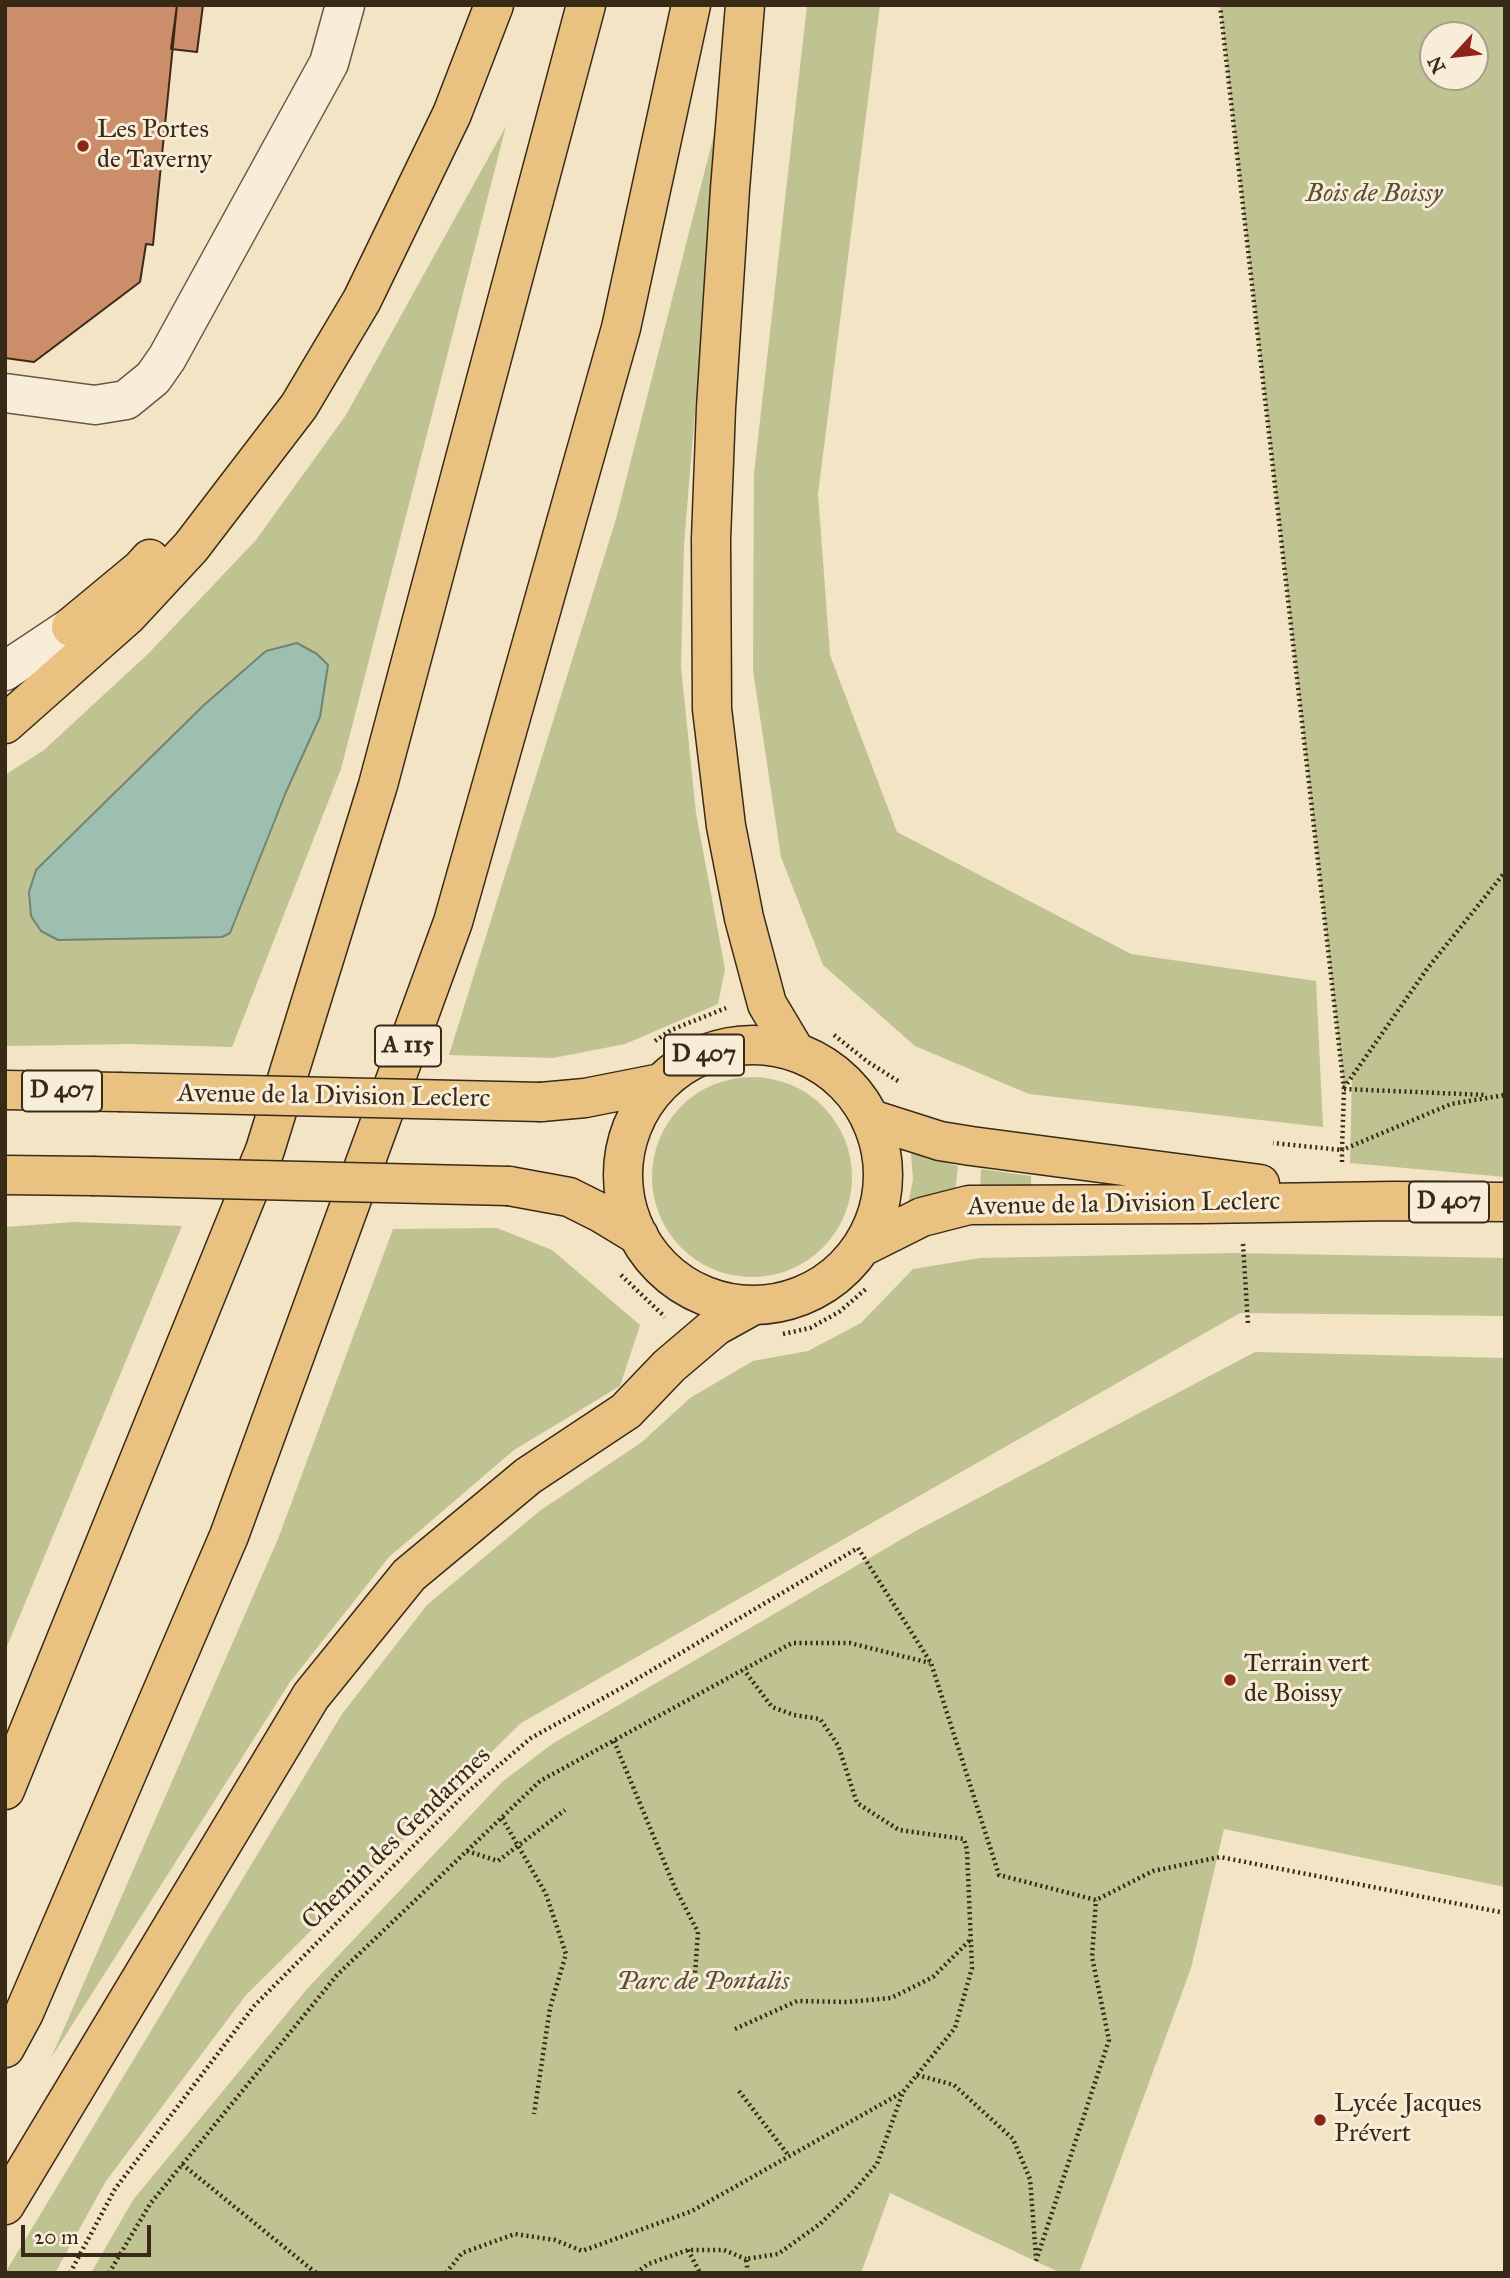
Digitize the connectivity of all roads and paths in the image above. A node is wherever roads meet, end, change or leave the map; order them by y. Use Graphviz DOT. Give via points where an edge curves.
graph roads {
  1 [pos="345,5"];
  2 [pos="494,5"];
  3 [pos="586,5"];
  4 [pos="691,5"];
  5 [pos="745,5"];
  6 [pos="1220,5"];
  7 [pos="362,300"];
  8 [pos="5,393"];
  9 [pos="71,627"];
  10 [pos="5,671"];
  11 [pos="5,724"];
  12 [pos="1505,872"];
  13 [pos="829,1030"];
  14 [pos="795,1051"];
  15 [pos="661,1083"];
  16 [pos="906,1085"];
  17 [pos="1344,1089"];
  18 [pos="5,1090"];
  19 [pos="1505,1095"];
  20 [pos="1495,1096"];
  21 [pos="871,1119"];
  22 [pos="1260,1142"];
  23 [pos="1342,1150"];
  24 [pos="5,1175"];
  25 [pos="1340,1195"];
  26 [pos="1394,1201"];
  27 [pos="1505,1202"];
  28 [pos="639,1236"];
  29 [pos="1256,1241"];
  30 [pos="862,1247"];
  31 [pos="618,1272"];
  32 [pos="868,1287"];
  33 [pos="670,1320"];
  34 [pos="763,1320"];
  35 [pos="1248,1324"];
  36 [pos="931,1663"];
  37 [pos="744,1670"];
  38 [pos="614,1741"];
  39 [pos="5,1790"];
  40 [pos="565,1810"];
  41 [pos="502,1818"];
  42 [pos="518,1846"];
  43 [pos="467,1851"];
  44 [pos="1096,1900"];
  45 [pos="1505,1913"];
  46 [pos="971,1939"];
  47 [pos="694,1987"];
  48 [pos="735,2029"];
  49 [pos="5,2048"];
  50 [pos="917,2075"];
  51 [pos="739,2091"];
  52 [pos="903,2092"];
  53 [pos="534,2114"];
  54 [pos="789,2156"];
  55 [pos="182,2164"];
  56 [pos="5,2205"];
  57 [pos="688,2250"];
  58 [pos="746,2259"];
  59 [pos="70,2273"];
  60 [pos="109,2273"];
  61 [pos="316,2273"];
  62 [pos="446,2273"];
  63 [pos="636,2273"];
  64 [pos="700,2273"];
  65 [pos="748,2273"];
  1 -- 8 [label="street" via="329,63 153,378 126,400 95,405"];
  2 -- 7 [label="main road" via="452,114"];
  3 -- 39 [label="main road" via="378,785 265,1150"];
  4 -- 49 [label="main road, A 115" via="621,328 453,922 229,1536"];
  5 -- 14 [label="main road" via="715,421 710,539 712,709 726,826 744,918 767,1004"];
  6 -- 17 [label="path"];
  7 -- 9 [label="main road" via="141,569"];
  7 -- 11 [label="main road" via="299,406 191,547 127,616"];
  9 -- 10 [label="street"];
  12 -- 17 [label="path" via="1427,969"];
  13 -- 16 [label="path" via="867,1062"];
  14 -- 15 [label="main road, D 407" via="771,1046 723,1048 701,1056"];
  14 -- 21 [label="main road, D 407" via="839,1078"];
  15 -- 18 [label="main road, Avenue de la Division Leclerc / D 407, bridge" via="585,1098 541,1101"];
  15 -- 28 [label="main road, D 407" via="635,1122 623,1168 629,1214"];
  17 -- 20 [label="path"];
  17 -- 23 [label="path"];
  19 -- 20 [label="path"];
  20 -- 23 [label="path" via="1451,1104"];
  21 -- 25 [label="main road, Avenue de la Division Leclerc / D 407" via="940,1141"];
  21 -- 30 [label="main road, D 407" via="883,1162 883,1184 873,1227"];
  22 -- 23 [label="path"];
  23 -- 25 [label="path"];
  24 -- 28 [label="main road, D 407, bridge" via="509,1186 569,1197"];
  25 -- 26 [label="main road, Avenue de la Division Leclerc / D 407"];
  26 -- 27 [label="main road, Avenue de la Division Leclerc / D 407"];
  26 -- 30 [label="main road, Avenue de la Division Leclerc / D 407" via="969,1205 922,1217"];
  28 -- 34 [label="main road, D 407" via="667,1273 686,1286"];
  29 -- 35 [label="path" via="1242,1241"];
  30 -- 34 [label="main road, D 407" via="825,1284 778,1303"];
  31 -- 33 [label="path"];
  32 -- 34 [label="path" via="839,1312 810,1328"];
  34 -- 56 [label="main road" via="716,1326 626,1411 528,1476 409,1575 312,1696"];
  36 -- 37 [label="path" via="850,1643 792,1643"];
  36 -- 44 [label="path" via="999,1875"];
  36 -- 59 [label="path, Chemin des Gendarmes" via="858,1548 531,1738 465,1794 254,2006 115,2189"];
  37 -- 38 [label="path"];
  37 -- 46 [label="path" via="772,1707 820,1719 838,1745 857,1803 899,1830 964,1839"];
  38 -- 41 [label="path" via="540,1781"];
  38 -- 47 [label="path" via="698,1932"];
  40 -- 42 [label="path"];
  41 -- 42 [label="path"];
  41 -- 43 [label="path"];
  42 -- 43 [label="path" via="498,1861"];
  42 -- 53 [label="path" via="546,1894 566,1954 550,2008"];
  43 -- 55 [label="path" via="337,1975"];
  44 -- 45 [label="path" via="1153,1871 1220,1857"];
  44 -- 50 [label="path" via="1092,1958 1109,2040 1036,2261 1030,2179 1013,2139 954,2085"];
  46 -- 48 [label="path" via="933,1978 891,1998 797,2001"];
  46 -- 50 [label="path" via="972,1968 955,2028"];
  50 -- 52 [label="path"];
  51 -- 54 [label="path"];
  52 -- 54 [label="path"];
  52 -- 58 [label="path" via="877,2164 851,2194 778,2254"];
  54 -- 62 [label="path" via="692,2211 582,2251 555,2240 515,2234 462,2253"];
  55 -- 60 [label="path" via="149,2204"];
  55 -- 61 [label="path"];
  57 -- 58 [label="path" via="724,2250"];
  57 -- 63 [label="path"];
  57 -- 64 [label="path"];
  58 -- 65 [label="path"];
}
